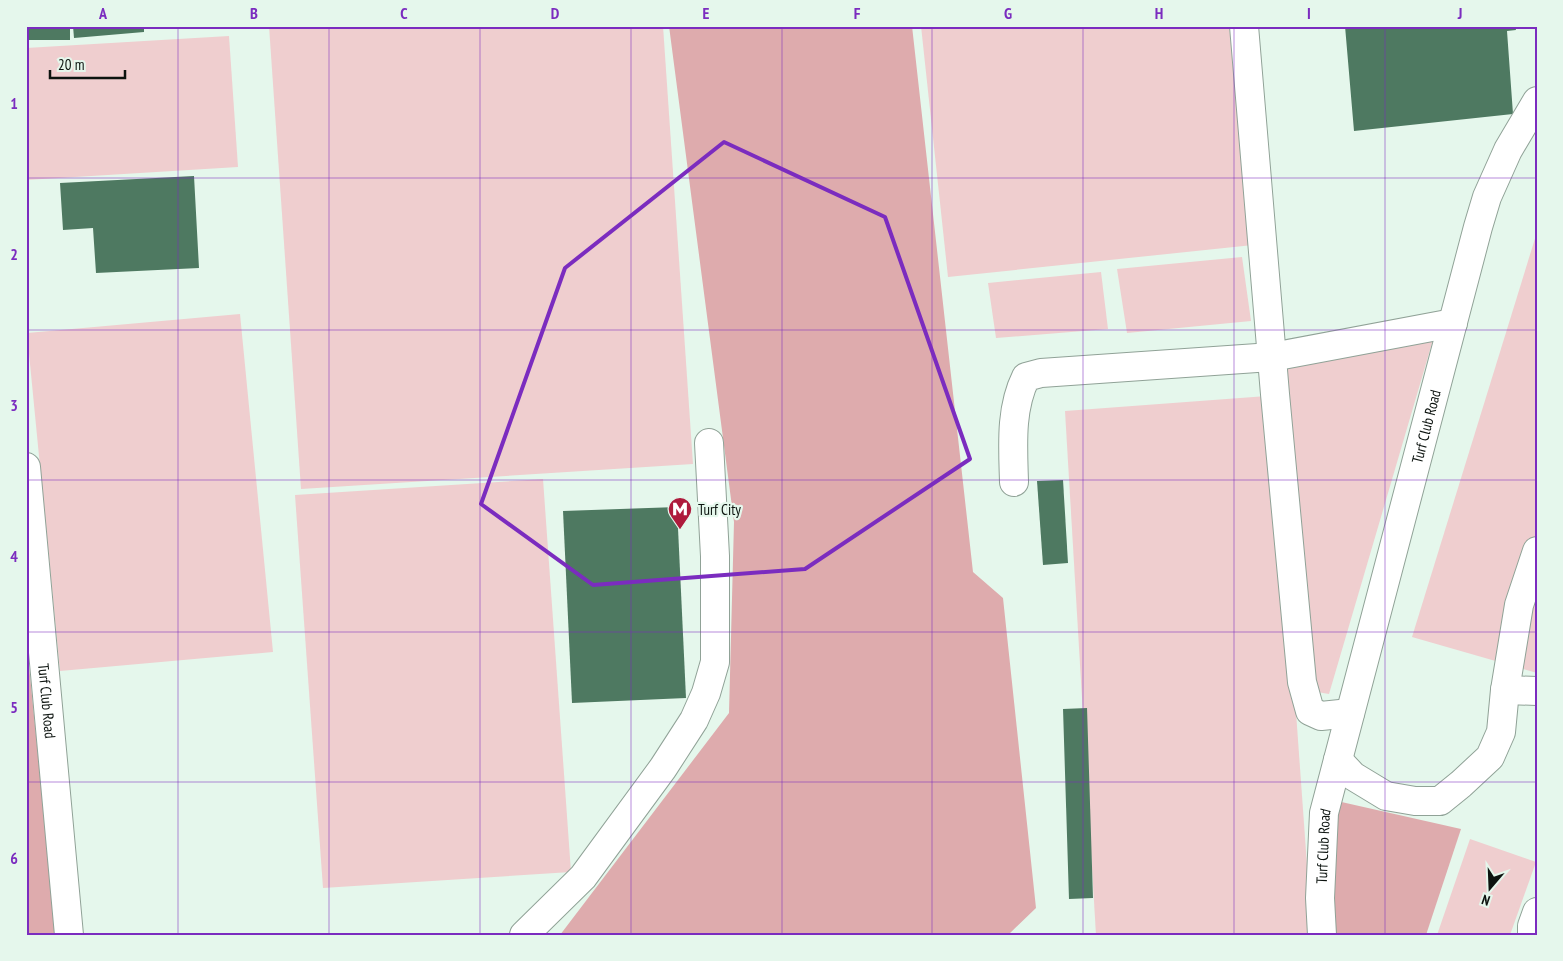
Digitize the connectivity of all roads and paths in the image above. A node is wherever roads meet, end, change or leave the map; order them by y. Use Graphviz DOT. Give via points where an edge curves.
graph roads {
  1 [pos="1244,26"];
  2 [pos="1537,100"];
  3 [pos="1453,322"];
  4 [pos="1272,357"];
  5 [pos="709,443"];
  6 [pos="26,467"];
  7 [pos="1014,482"];
  8 [pos="1537,551"];
  9 [pos="1505,690"];
  10 [pos="1537,691"];
  11 [pos="1350,713"];
  12 [pos="1338,760"];
  13 [pos="1537,912"];
  14 [pos="68,935"];
  15 [pos="524,935"];
  16 [pos="1322,935"];
  17 [pos="1532,935"];
  1 -- 4 [label="street"];
  2 -- 3 [label="street, Turf Club Road" via="1508,150 1487,198"];
  3 -- 4 [label="street"];
  3 -- 11 [label="street, Turf Club Road"];
  4 -- 7 [label="street" via="1041,373 1026,377 1020,390 1013,428"];
  4 -- 11 [label="street" via="1302,682 1310,710 1321,716"];
  5 -- 15 [label="street" via="715,556 715,662 706,693 694,720 663,768 583,877"];
  6 -- 14 [label="street, Turf Club Road"];
  8 -- 9 [label="street" via="1518,605"];
  9 -- 10 [label="street"];
  9 -- 12 [label="street" via="1501,732 1490,756 1440,801 1386,796 1353,776"];
  11 -- 12 [label="street, Turf Club Road"];
  12 -- 16 [label="street, Turf Club Road" via="1324,813 1320,898"];
  13 -- 17 [label="street"];
}
